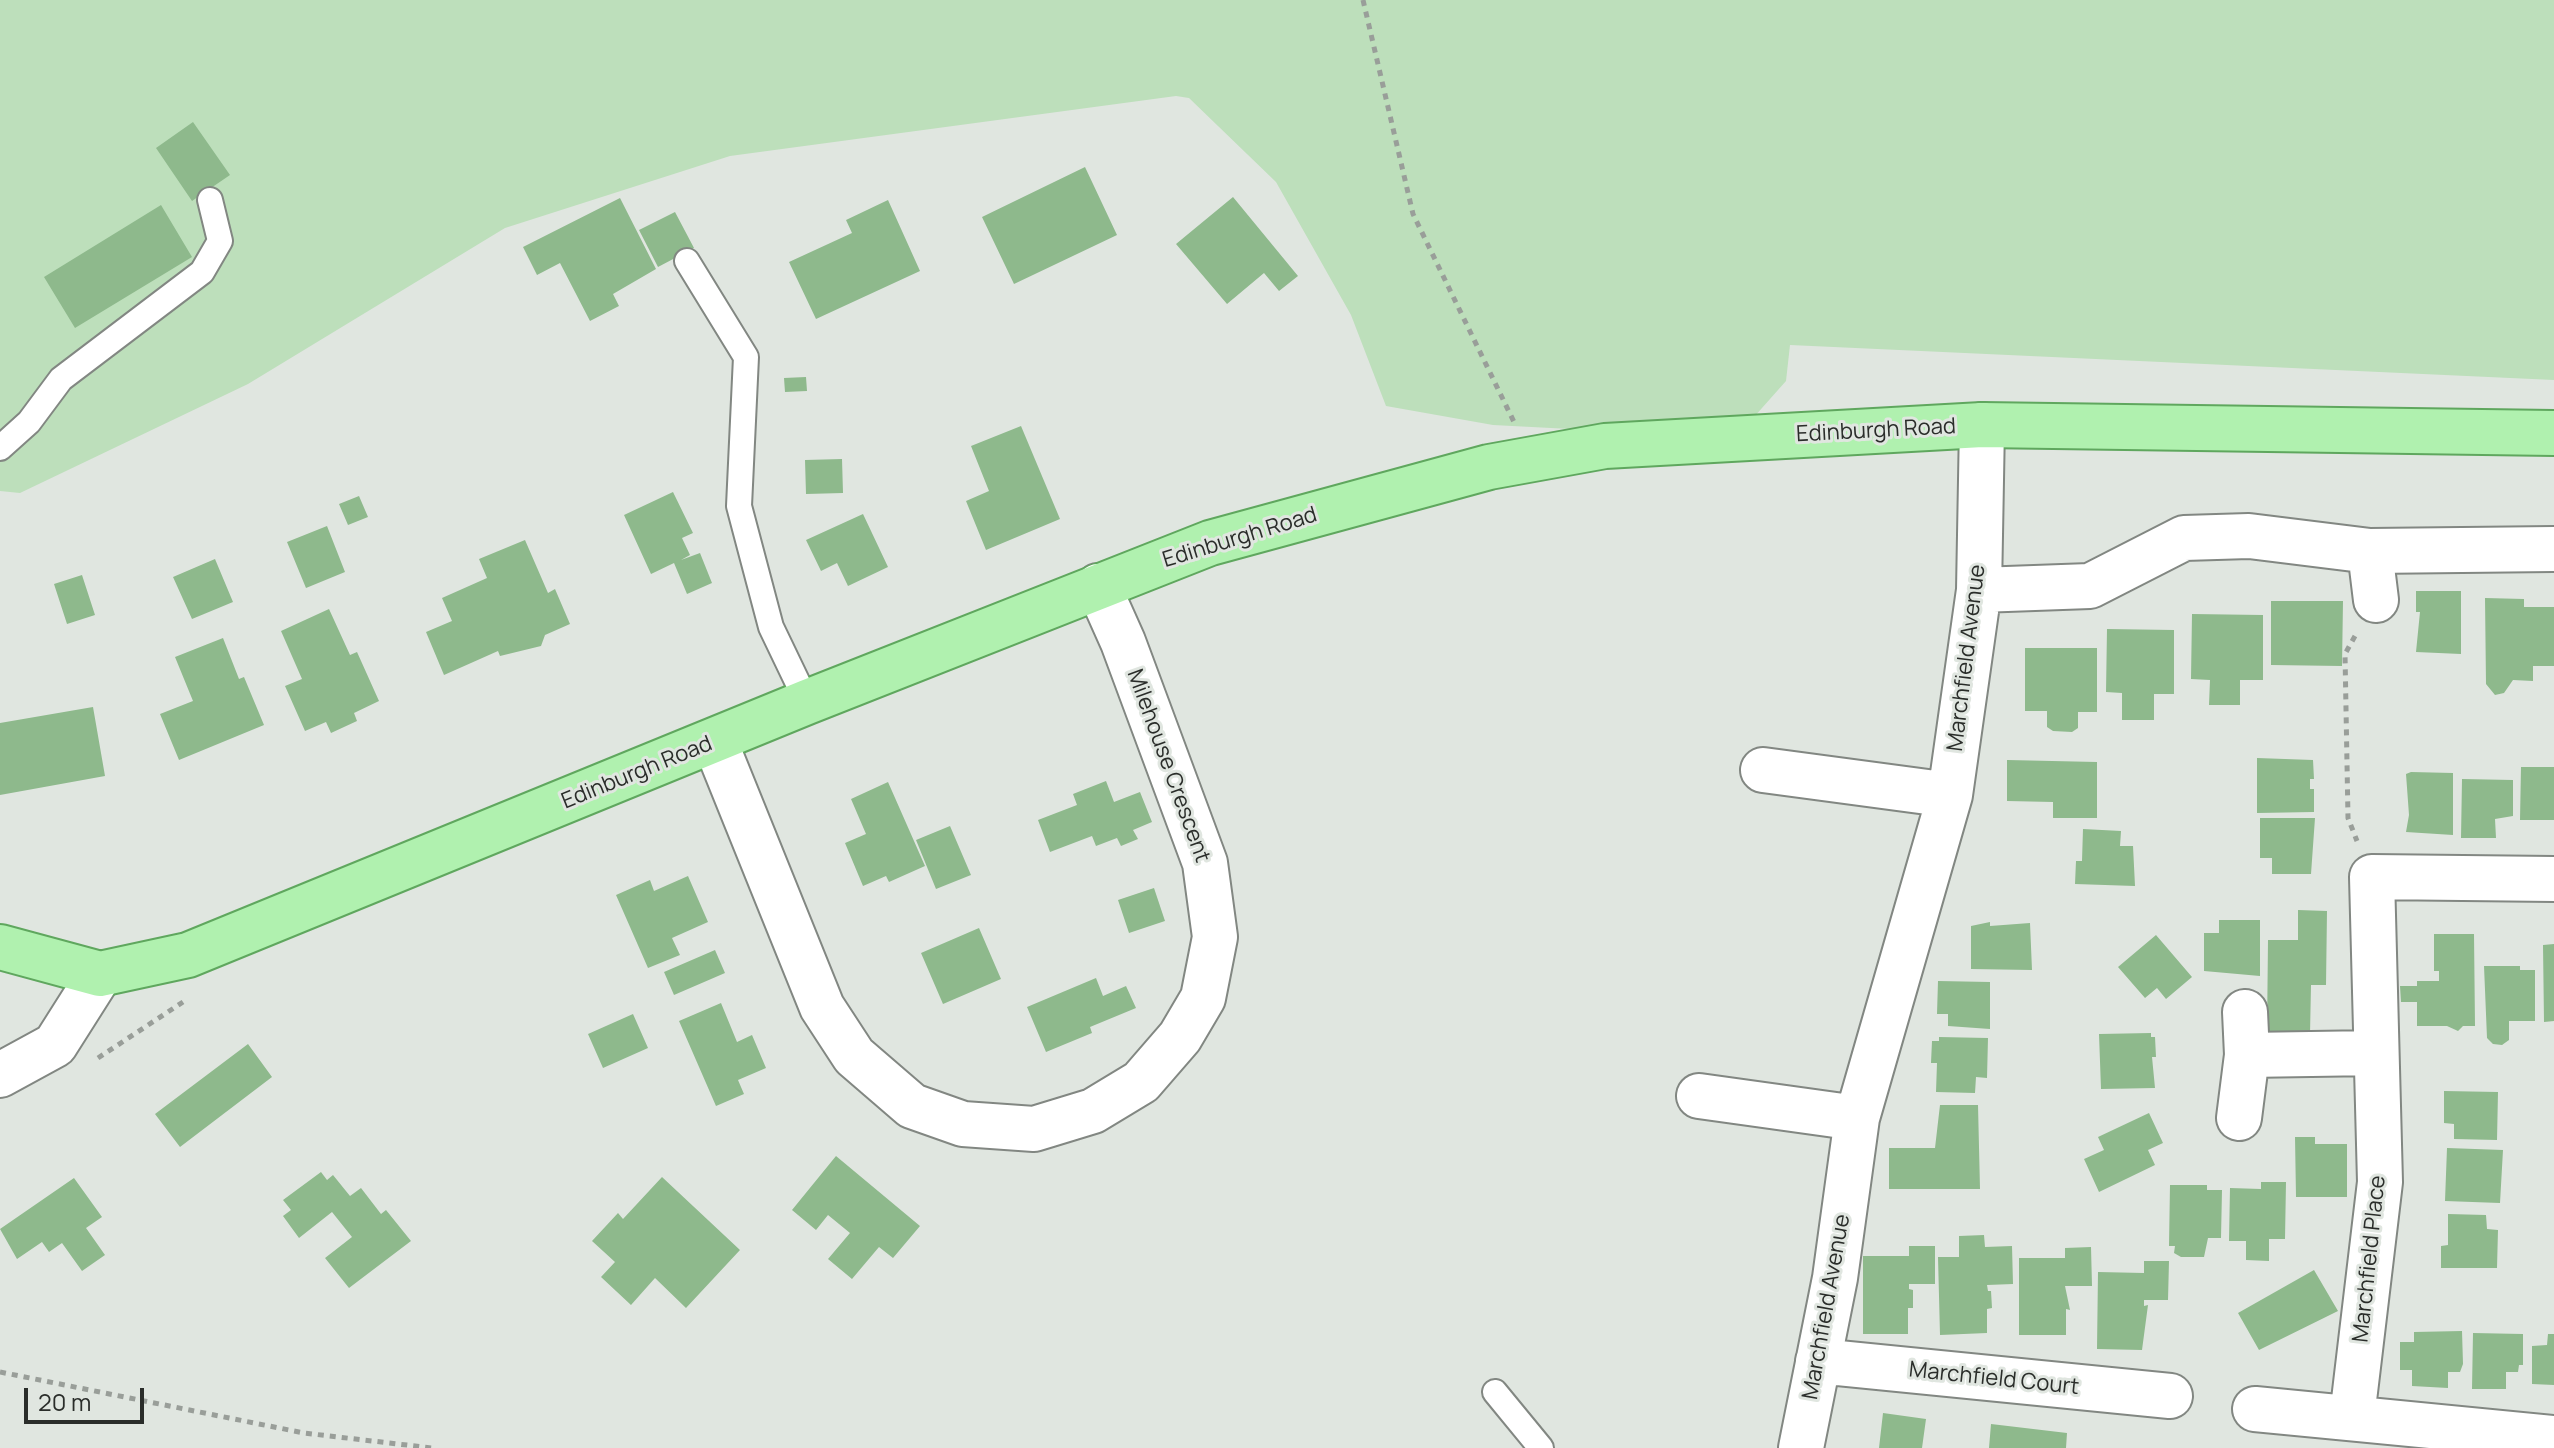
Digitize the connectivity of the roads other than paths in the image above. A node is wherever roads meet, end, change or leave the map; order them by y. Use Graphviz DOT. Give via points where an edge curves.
graph roads {
  1 [pos="210,200"];
  2 [pos="687,261"];
  3 [pos="1982,425"];
  4 [pos="2554,433"];
  5 [pos="0,448"];
  6 [pos="2554,549"];
  7 [pos="2370,551"];
  8 [pos="1098,586"];
  9 [pos="1979,590"];
  10 [pos="2376,600"];
  11 [pos="807,702"];
  12 [pos="715,742"];
  13 [pos="1763,770"];
  14 [pos="1950,795"];
  15 [pos="2554,879"];
  16 [pos="0,947"];
  17 [pos="100,974"];
  18 [pos="2245,1012"];
  19 [pos="2375,1053"];
  20 [pos="2247,1055"];
  21 [pos="0,1075"];
  22 [pos="1699,1096"];
  23 [pos="1857,1118"];
  24 [pos="2239,1118"];
  25 [pos="1818,1361"];
  26 [pos="1495,1392"];
  27 [pos="2170,1396"];
  28 [pos="2255,1409"];
  29 [pos="2352,1417"];
  30 [pos="2554,1438"];
  31 [pos="1541,1448"];
  32 [pos="1801,1448"];
  1 -- 5 [label="lane" via="220,241 202,272 61,379 29,422"];
  2 -- 11 [label="lane" via="746,357 739,506 771,627"];
  3 -- 4 [label="main road, Edinburgh Road"];
  3 -- 8 [label="main road, Edinburgh Road" via="1605,446 1489,467 1210,543"];
  3 -- 9 [label="street, Marchfield Avenue"];
  6 -- 7 [label="street"];
  7 -- 9 [label="street" via="2249,536 2184,538 2090,586"];
  7 -- 10 [label="street"];
  8 -- 11 [label="main road, Edinburgh Road"];
  8 -- 12 [label="street, Milehouse Crescent" via="1205,863 1215,937 1203,998 1180,1037 1141,1082 1093,1111 1034,1129 963,1124 912,1106 854,1056 822,1007"];
  9 -- 14 [label="street, Marchfield Avenue"];
  11 -- 12 [label="main road, Edinburgh Road"];
  12 -- 17 [label="main road, Edinburgh Road" via="188,955"];
  13 -- 14 [label="street"];
  14 -- 23 [label="street, Marchfield Avenue"];
  15 -- 19 [label="street, Marchfield Place" via="2372,877"];
  16 -- 17 [label="main road, Edinburgh Road"];
  17 -- 21 [label="street" via="55,1045"];
  18 -- 20 [label="street"];
  19 -- 20 [label="street"];
  19 -- 29 [label="street, Marchfield Place" via="2380,1182"];
  20 -- 24 [label="street"];
  22 -- 23 [label="street"];
  23 -- 25 [label="street, Marchfield Avenue"];
  25 -- 27 [label="street, Marchfield Court"];
  25 -- 32 [label="street, Marchfield Avenue"];
  26 -- 31 [label="lane"];
  28 -- 29 [label="street"];
  29 -- 30 [label="street"];
}
